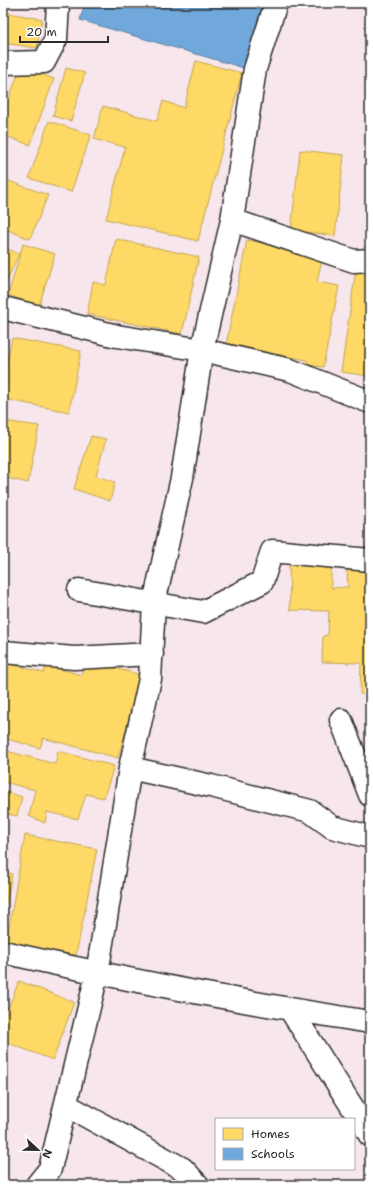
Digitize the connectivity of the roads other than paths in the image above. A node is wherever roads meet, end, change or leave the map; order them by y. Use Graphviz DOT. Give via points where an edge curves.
graph roads {
  1 [pos="58,3"];
  2 [pos="276,3"];
  3 [pos="3,63"];
  4 [pos="232,220"];
  5 [pos="370,260"];
  6 [pos="3,308"];
  7 [pos="202,350"];
  8 [pos="370,402"];
  9 [pos="370,560"];
  10 [pos="79,590"];
  11 [pos="154,603"];
  12 [pos="3,652"];
  13 [pos="152,654"];
  14 [pos="341,720"];
  15 [pos="130,768"];
  16 [pos="370,795"];
  17 [pos="370,837"];
  18 [pos="3,952"];
  19 [pos="97,974"];
  20 [pos="290,1010"];
  21 [pos="370,1022"];
  22 [pos="66,1105"];
  23 [pos="370,1136"];
  24 [pos="37,1185"];
  25 [pos="198,1185"];
  1 -- 3 [label="street" via="56,39 44,62"];
  2 -- 4 [label="street" via="256,69"];
  4 -- 5 [label="street" via="354,261"];
  4 -- 7 [label="street"];
  6 -- 7 [label="street" via="117,336"];
  7 -- 8 [label="street" via="290,370"];
  7 -- 11 [label="street" via="182,478"];
  9 -- 11 [label="street" via="272,551 262,582 204,612"];
  10 -- 11 [label="street"];
  11 -- 13 [label="street"];
  12 -- 13 [label="street" via="74,658"];
  13 -- 15 [label="street" via="150,679"];
  14 -- 16 [label="street"];
  15 -- 17 [label="street" via="310,811 332,827"];
  15 -- 19 [label="street"];
  18 -- 19 [label="street"];
  19 -- 20 [label="street"];
  19 -- 22 [label="street"];
  20 -- 21 [label="street"];
  20 -- 23 [label="street"];
  22 -- 24 [label="street" via="50,1169"];
  22 -- 25 [label="street" via="184,1169"];
}
